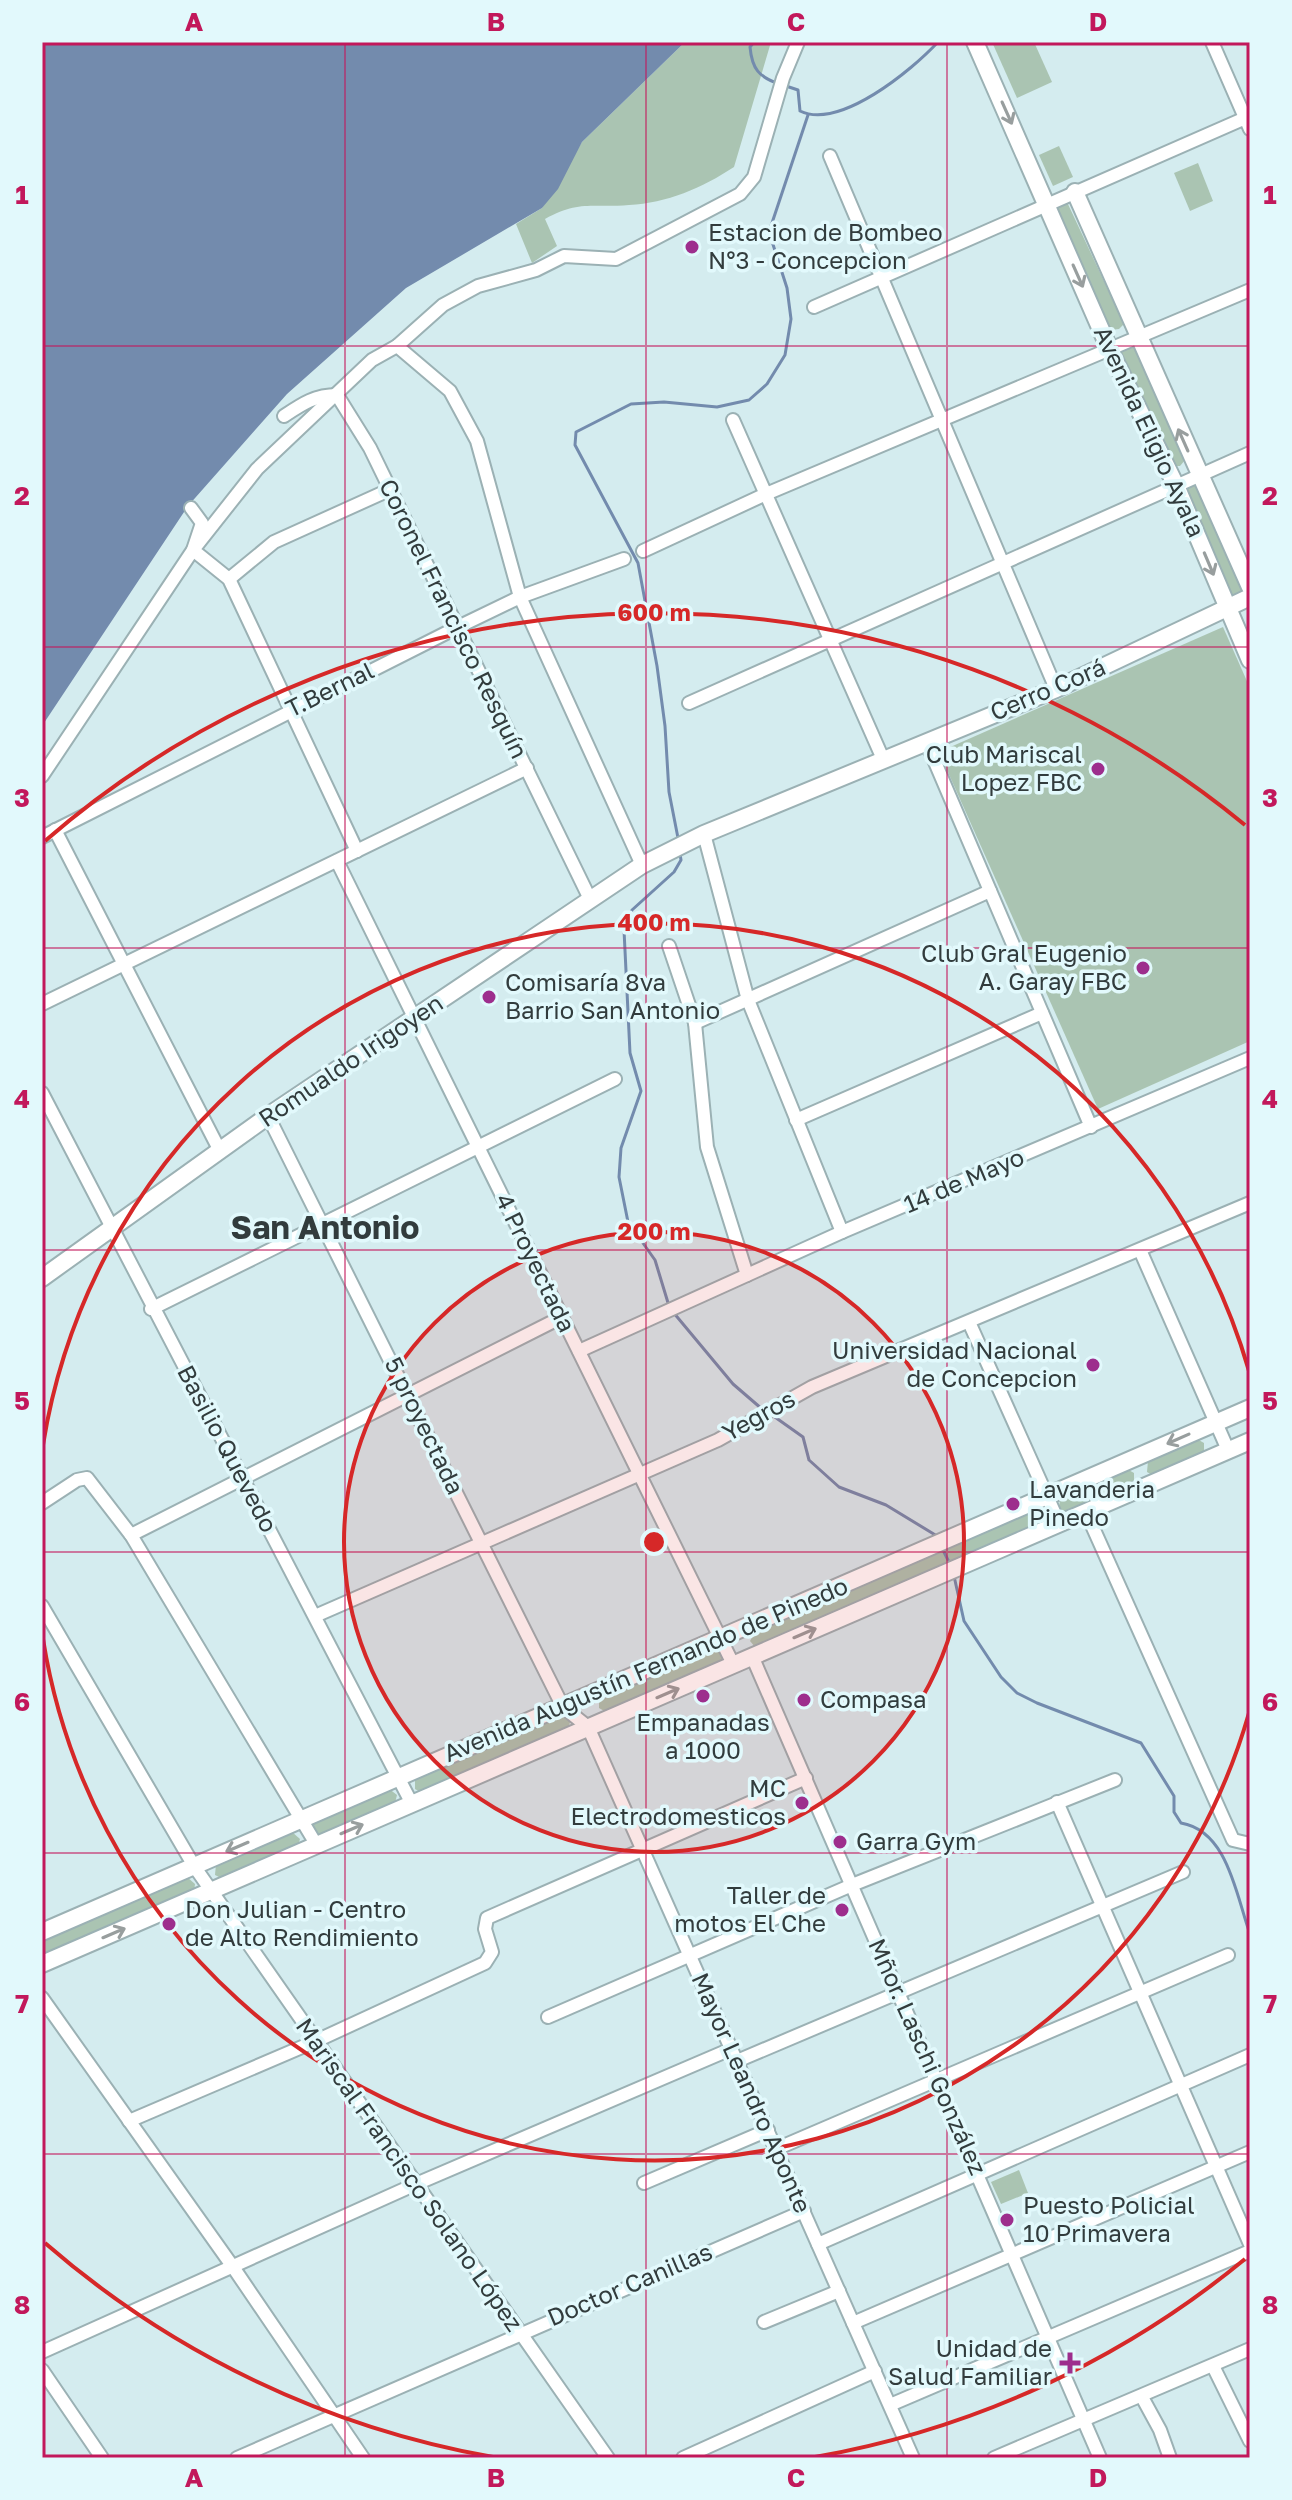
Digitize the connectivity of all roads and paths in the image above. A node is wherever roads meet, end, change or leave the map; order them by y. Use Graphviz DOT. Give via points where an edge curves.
graph roads {
  1 [pos="975,42"];
  2 [pos="1212,42"];
  3 [pos="799,43"];
  4 [pos="1248,121"];
  5 [pos="830,156"];
  6 [pos="1075,192"];
  7 [pos="1047,205"];
  8 [pos="880,280"];
  9 [pos="1250,290"];
  10 [pos="814,307"];
  11 [pos="1138,336"];
  12 [pos="397,346"];
  13 [pos="1109,348"];
  14 [pos="337,395"];
  15 [pos="284,416"];
  16 [pos="733,420"];
  17 [pos="940,420"];
  18 [pos="1250,453"];
  19 [pos="1199,476"];
  20 [pos="1177,488"];
  21 [pos="389,490"];
  22 [pos="766,494"];
  23 [pos="191,508"];
  24 [pos="193,550"];
  25 [pos="643,551"];
  26 [pos="624,559"];
  27 [pos="1002,564"];
  28 [pos="229,579"];
  29 [pos="1250,587"];
  30 [pos="520,597"];
  31 [pos="1250,597"];
  32 [pos="1227,608"];
  33 [pos="458,627"];
  34 [pos="830,641"];
  35 [pos="1250,660"];
  36 [pos="1056,689"];
  37 [pos="689,703"];
  38 [pos="290,710"];
  39 [pos="926,741"];
  40 [pos="883,759"];
  41 [pos="527,768"];
  42 [pos="42,776"];
  43 [pos="55,830"];
  44 [pos="42,837"];
  45 [pos="696,837"];
  46 [pos="357,851"];
  47 [pos="667,853"];
  48 [pos="337,861"];
  49 [pos="642,865"];
  50 [pos="990,891"];
  51 [pos="590,899"];
  52 [pos="669,946"];
  53 [pos="124,965"];
  54 [pos="748,1000"];
  55 [pos="42,1004"];
  56 [pos="1042,1013"];
  57 [pos="415,1018"];
  58 [pos="695,1023"];
  59 [pos="1250,1058"];
  60 [pos="615,1079"];
  61 [pos="42,1093"];
  62 [pos="268,1116"];
  63 [pos="796,1120"];
  64 [pos="1091,1127"];
  65 [pos="479,1148"];
  66 [pos="220,1151"];
  67 [pos="1250,1203"];
  68 [pos="322,1223"];
  69 [pos="110,1230"];
  70 [pos="842,1232"];
  71 [pos="1140,1250"];
  72 [pos="747,1275"];
  73 [pos="42,1278"];
  74 [pos="151,1309"];
  75 [pos="562,1317"];
  76 [pos="969,1322"];
  77 [pos="579,1351"];
  78 [pos="410,1397"];
  79 [pos="1250,1408"];
  80 [pos="1216,1423"];
  81 [pos="1250,1441"];
  82 [pos="1228,1450"];
  83 [pos="640,1475"];
  84 [pos="243,1476"];
  85 [pos="1048,1496"];
  86 [pos="42,1503"];
  87 [pos="1086,1512"];
  88 [pos="1059,1523"];
  89 [pos="131,1535"];
  90 [pos="482,1543"];
  91 [pos="42,1606"];
  92 [pos="315,1616"];
  93 [pos="720,1639"];
  94 [pos="752,1656"];
  95 [pos="733,1664"];
  96 [pos="563,1707"];
  97 [pos="588,1727"];
  98 [pos="398,1777"];
  99 [pos="806,1778"];
  100 [pos="1115,1780"];
  101 [pos="1057,1802"];
  102 [pos="412,1804"];
  103 [pos="303,1819"];
  104 [pos="316,1844"];
  105 [pos="1247,1844"];
  106 [pos="642,1848"];
  107 [pos="194,1866"];
  108 [pos="1183,1872"];
  109 [pos="852,1885"];
  110 [pos="211,1891"];
  111 [pos="1104,1905"];
  112 [pos="42,1932"];
  113 [pos="690,1954"];
  114 [pos="1228,1955"];
  115 [pos="42,1964"];
  116 [pos="899,1992"];
  117 [pos="1142,1995"];
  118 [pos="42,1998"];
  119 [pos="548,2017"];
  120 [pos="316,2041"];
  121 [pos="734,2055"];
  122 [pos="1250,2055"];
  123 [pos="938,2081"];
  124 [pos="1183,2084"];
  125 [pos="129,2121"];
  126 [pos="768,2130"];
  127 [pos="776,2149"];
  128 [pos="1250,2152"];
  129 [pos="1218,2167"];
  130 [pos="978,2173"];
  131 [pos="644,2183"];
  132 [pos="416,2184"];
  133 [pos="804,2211"];
  134 [pos="818,2244"];
  135 [pos="1250,2244"];
  136 [pos="1250,2251"];
  137 [pos="1013,2254"];
  138 [pos="233,2267"];
  139 [pos="839,2291"];
  140 [pos="764,2322"];
  141 [pos="853,2323"];
  142 [pos="520,2332"];
  143 [pos="1048,2335"];
  144 [pos="1250,2349"];
  145 [pos="42,2352"];
  146 [pos="1213,2366"];
  147 [pos="42,2370"];
  148 [pos="875,2371"];
  149 [pos="1142,2397"];
  150 [pos="890,2405"];
  151 [pos="334,2414"];
  152 [pos="1084,2418"];
  153 [pos="1250,2441"];
  154 [pos="1003,2456"];
  155 [pos="909,2457"];
  156 [pos="102,2458"];
  157 [pos="237,2458"];
  158 [pos="363,2458"];
  159 [pos="608,2458"];
  160 [pos="683,2458"];
  161 [pos="1100,2458"];
  162 [pos="1170,2458"];
  1 -- 7 [label="street, Avenida Eligio Ayala, one-way"];
  2 -- 4 [label="street"];
  3 -- 12 [label="street" via="783,78 754,177 740,194 616,259 564,256 478,286 443,305"];
  4 -- 6 [label="street"];
  5 -- 8 [label="street"];
  6 -- 7 [label="street"];
  6 -- 11 [label="street, Avenida Eligio Ayala"];
  7 -- 8 [label="street"];
  7 -- 13 [label="street, Avenida Eligio Ayala, one-way"];
  8 -- 10 [label="street"];
  8 -- 17 [label="street"];
  9 -- 11 [label="street"];
  11 -- 13 [label="street"];
  19 -- 11 [label="street, Avenida Eligio Ayala, one-way"];
  12 -- 14 [label="street" via="372,360"];
  12 -- 30 [label="street" via="450,391 477,441"];
  13 -- 17 [label="street"];
  13 -- 20 [label="street, Avenida Eligio Ayala"];
  14 -- 15 [label="street" via="308,400"];
  14 -- 21 [label="street, Coronel Francisco Resquín"];
  14 -- 24 [label="street" via="257,469"];
  16 -- 22 [label="street"];
  17 -- 22 [label="street"];
  17 -- 27 [label="street"];
  18 -- 19 [label="street"];
  19 -- 20 [label="street"];
  19 -- 29 [label="street, Avenida Eligio Ayala"];
  20 -- 27 [label="street"];
  20 -- 32 [label="street, Avenida Eligio Ayala, one-way"];
  21 -- 28 [label="street" via="274,542"];
  21 -- 33 [label="street, Coronel Francisco Resquín"];
  22 -- 25 [label="street"];
  22 -- 34 [label="street"];
  23 -- 24 [label="street" via="202,523"];
  24 -- 28 [label="street"];
  24 -- 42 [label="street"];
  26 -- 30 [label="street, T.Bernal"];
  27 -- 34 [label="street"];
  27 -- 36 [label="street"];
  28 -- 38 [label="street"];
  30 -- 33 [label="street, T.Bernal"];
  30 -- 49 [label="street"];
  31 -- 32 [label="street, Cerro Corá"];
  32 -- 35 [label="street, Avenida Eligio Ayala"];
  32 -- 36 [label="street, Cerro Corá"];
  33 -- 38 [label="street, T.Bernal"];
  33 -- 41 [label="street, Coronel Francisco Resquín"];
  34 -- 37 [label="street"];
  34 -- 40 [label="street"];
  36 -- 39 [label="street, Cerro Corá"];
  38 -- 43 [label="street, T.Bernal"];
  38 -- 46 [label="street"];
  39 -- 40 [label="street, Cerro Corá"];
  39 -- 50 [label="street"];
  40 -- 45 [label="street, Cerro Corá"];
  41 -- 46 [label="street"];
  41 -- 51 [label="street, Coronel Francisco Resquín"];
  43 -- 44 [label="street, T.Bernal"];
  43 -- 53 [label="street"];
  45 -- 47 [label="street, Cerro Corá"];
  45 -- 54 [label="street"];
  46 -- 48 [label="street"];
  47 -- 49 [label="street, Romualdo Irigoyen"];
  48 -- 53 [label="street"];
  48 -- 57 [label="street, 4 Proyectada"];
  49 -- 51 [label="street, Romualdo Irigoyen"];
  50 -- 54 [label="street"];
  50 -- 56 [label="street"];
  51 -- 57 [label="street, Romualdo Irigoyen"];
  52 -- 58 [label="street"];
  53 -- 55 [label="street"];
  53 -- 66 [label="street"];
  54 -- 58 [label="street"];
  54 -- 63 [label="street"];
  56 -- 63 [label="street"];
  56 -- 64 [label="street"];
  57 -- 62 [label="street, Romualdo Irigoyen"];
  57 -- 65 [label="street, 4 Proyectada"];
  58 -- 72 [label="street" via="707,1147"];
  59 -- 64 [label="street, 14 de Mayo"];
  60 -- 65 [label="street"];
  61 -- 69 [label="street, Basilio Quevedo"];
  62 -- 66 [label="street, Romualdo Irigoyen"];
  62 -- 68 [label="street, 5 proyectada"];
  63 -- 70 [label="street"];
  64 -- 70 [label="street, 14 de Mayo"];
  65 -- 68 [label="street"];
  65 -- 75 [label="street, 4 Proyectada"];
  66 -- 69 [label="street, Romualdo Irigoyen"];
  67 -- 71 [label="street, Yegros"];
  68 -- 74 [label="street"];
  68 -- 78 [label="street, 5 proyectada"];
  69 -- 73 [label="street, Romualdo Irigoyen"];
  69 -- 74 [label="street, Basilio Quevedo"];
  70 -- 72 [label="street, 14 de Mayo"];
  71 -- 76 [label="street, Yegros"];
  71 -- 80 [label="street"];
  72 -- 77 [label="street, 14 de Mayo"];
  74 -- 84 [label="street, Basilio Quevedo"];
  75 -- 77 [label="street, 4 Proyectada"];
  75 -- 78 [label="street"];
  76 -- 83 [label="street, Yegros" via="812,1387"];
  76 -- 85 [label="street"];
  77 -- 83 [label="street, 4 Proyectada"];
  78 -- 84 [label="street"];
  78 -- 90 [label="street, 5 proyectada"];
  79 -- 80 [label="street, Avenida Augustín Fernando de Pinedo"];
  80 -- 82 [label="street"];
  80 -- 85 [label="street, Avenida Augustín Fernando de Pinedo, one-way"];
  81 -- 82 [label="street, Avenida Augustín Fernando de Pinedo"];
  82 -- 87 [label="street, Avenida Augustín Fernando de Pinedo"];
  83 -- 90 [label="street, Yegros"];
  83 -- 93 [label="street, 4 Proyectada"];
  84 -- 89 [label="street"];
  84 -- 92 [label="street, Basilio Quevedo"];
  85 -- 88 [label="street"];
  85 -- 93 [label="street, Avenida Augustín Fernando de Pinedo"];
  86 -- 89 [label="street" via="87,1478"];
  87 -- 88 [label="street, Avenida Augustín Fernando de Pinedo"];
  87 -- 105 [label="street" via="1233,1840"];
  94 -- 88 [label="street, Avenida Augustín Fernando de Pinedo, one-way"];
  89 -- 103 [label="street"];
  90 -- 92 [label="street, Yegros"];
  90 -- 96 [label="street, 5 proyectada"];
  91 -- 107 [label="street, Mariscal Francisco Solano López"];
  92 -- 98 [label="street, Basilio Quevedo"];
  93 -- 95 [label="street, 4 Proyectada"];
  93 -- 96 [label="street, Avenida Augustín Fernando de Pinedo"];
  94 -- 95 [label="street, Avenida Augustín Fernando de Pinedo"];
  94 -- 99 [label="street, Mñor. Laschi González"];
  97 -- 95 [label="street, Avenida Augustín Fernando de Pinedo, one-way"];
  96 -- 97 [label="street, 5 proyectada"];
  96 -- 98 [label="street, Avenida Augustín Fernando de Pinedo"];
  97 -- 102 [label="street, Avenida Augustín Fernando de Pinedo"];
  97 -- 106 [label="street, Mayor Leandro Aponte"];
  98 -- 102 [label="street, Basilio Quevedo"];
  98 -- 103 [label="street, Avenida Augustín Fernando de Pinedo"];
  99 -- 106 [label="street"];
  99 -- 109 [label="street, Mñor. Laschi González"];
  100 -- 101 [label="street"];
  101 -- 109 [label="street"];
  101 -- 111 [label="street"];
  104 -- 102 [label="street, Avenida Augustín Fernando de Pinedo, one-way"];
  103 -- 104 [label="street"];
  103 -- 107 [label="street, Avenida Augustín Fernando de Pinedo, one-way"];
  104 -- 110 [label="street, Avenida Augustín Fernando de Pinedo"];
  106 -- 113 [label="street, Mayor Leandro Aponte"];
  106 -- 120 [label="street" via="487,1918 492,1952 485,1963"];
  107 -- 110 [label="street, Mariscal Francisco Solano López"];
  107 -- 112 [label="street, Avenida Augustín Fernando de Pinedo"];
  108 -- 111 [label="street"];
  109 -- 113 [label="street"];
  109 -- 116 [label="street, Mñor. Laschi González"];
  115 -- 110 [label="street, Avenida Augustín Fernando de Pinedo, one-way"];
  110 -- 120 [label="street, Mariscal Francisco Solano López"];
  111 -- 116 [label="street"];
  111 -- 117 [label="street"];
  113 -- 119 [label="street"];
  113 -- 121 [label="street, Mayor Leandro Aponte"];
  114 -- 117 [label="street"];
  116 -- 121 [label="street"];
  116 -- 123 [label="street, Mñor. Laschi González"];
  117 -- 123 [label="street"];
  117 -- 124 [label="street"];
  118 -- 125 [label="street"];
  120 -- 125 [label="street"];
  120 -- 132 [label="street, Mariscal Francisco Solano López"];
  121 -- 126 [label="street, Mayor Leandro Aponte"];
  121 -- 132 [label="street"];
  122 -- 124 [label="street"];
  123 -- 127 [label="street"];
  123 -- 130 [label="street, Mñor. Laschi González"];
  124 -- 129 [label="street"];
  124 -- 130 [label="street"];
  125 -- 138 [label="street"];
  126 -- 127 [label="street, Mayor Leandro Aponte"];
  126 -- 131 [label="street"];
  127 -- 133 [label="street, Mayor Leandro Aponte"];
  128 -- 129 [label="street"];
  129 -- 135 [label="street"];
  129 -- 137 [label="street"];
  130 -- 134 [label="street"];
  130 -- 137 [label="street, Mñor. Laschi González"];
  132 -- 138 [label="street"];
  132 -- 142 [label="street, Mariscal Francisco Solano López"];
  133 -- 134 [label="street, Mayor Leandro Aponte"];
  133 -- 142 [label="street, Doctor Canillas"];
  134 -- 139 [label="street, Mayor Leandro Aponte"];
  136 -- 143 [label="street"];
  137 -- 141 [label="street"];
  137 -- 143 [label="street, Mñor. Laschi González"];
  138 -- 145 [label="street"];
  138 -- 151 [label="street"];
  139 -- 140 [label="street"];
  139 -- 141 [label="street, Mayor Leandro Aponte"];
  141 -- 148 [label="street, Mayor Leandro Aponte"];
  142 -- 151 [label="street, Doctor Canillas"];
  142 -- 159 [label="street, Mariscal Francisco Solano López"];
  143 -- 150 [label="street"];
  143 -- 152 [label="street, Mñor. Laschi González"];
  144 -- 146 [label="street"];
  146 -- 149 [label="street"];
  146 -- 153 [label="street"];
  147 -- 156 [label="street"];
  148 -- 150 [label="street, Mayor Leandro Aponte"];
  148 -- 160 [label="street"];
  149 -- 152 [label="street"];
  149 -- 162 [label="street"];
  150 -- 155 [label="street, Mayor Leandro Aponte"];
  151 -- 157 [label="street, Doctor Canillas"];
  151 -- 158 [label="street"];
  152 -- 154 [label="street"];
  152 -- 161 [label="street, Mñor. Laschi González"];
}
